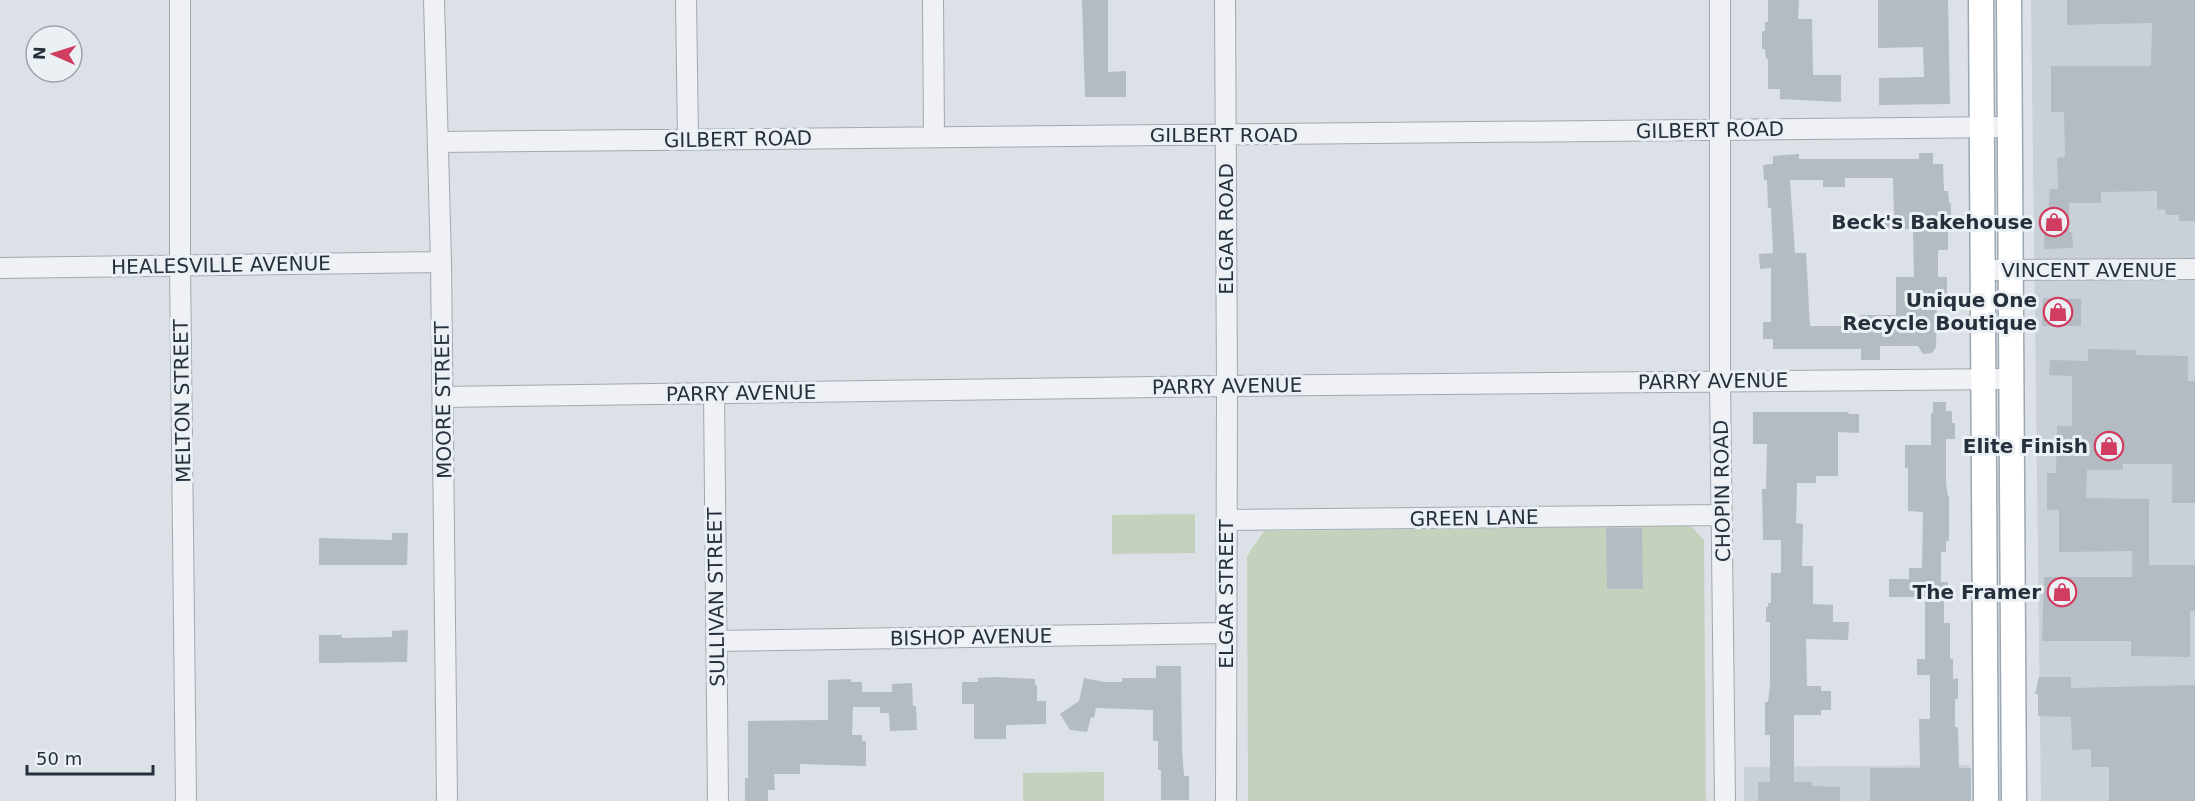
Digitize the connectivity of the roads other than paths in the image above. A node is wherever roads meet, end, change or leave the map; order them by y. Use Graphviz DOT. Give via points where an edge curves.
graph roads {
  1 [pos="180,0"];
  2 [pos="434,0"];
  3 [pos="686,0"];
  4 [pos="933,0"];
  5 [pos="1225,0"];
  6 [pos="1720,0"];
  7 [pos="1981,0"];
  8 [pos="2009,0"];
  9 [pos="2010,127"];
  10 [pos="1982,128"];
  11 [pos="1721,130"];
  12 [pos="1226,135"];
  13 [pos="934,137"];
  14 [pos="688,139"];
  15 [pos="438,142"];
  16 [pos="441,262"];
  17 [pos="180,266"];
  18 [pos="0,268"];
  19 [pos="2195,269"];
  20 [pos="1983,270"];
  21 [pos="2011,271"];
  22 [pos="1983,378"];
  23 [pos="2012,379"];
  24 [pos="1720,381"];
  25 [pos="1227,386"];
  26 [pos="714,393"];
  27 [pos="443,397"];
  28 [pos="1722,515"];
  29 [pos="1227,520"];
  30 [pos="1226,633"];
  31 [pos="716,640"];
  32 [pos="2015,796"];
  33 [pos="186,801"];
  34 [pos="447,801"];
  35 [pos="718,801"];
  36 [pos="1226,801"];
  37 [pos="1725,801"];
  38 [pos="1986,801"];
  1 -- 17 [label="street, MELTON STREET"];
  2 -- 15 [label="street, MOORE STREET"];
  3 -- 14 [label="street"];
  4 -- 13 [label="street"];
  5 -- 12 [label="street, ELGAR ROAD"];
  6 -- 11 [label="street, CHOPIN ROAD"];
  7 -- 10 [label="main road"];
  8 -- 9 [label="main road"];
  9 -- 10 [label="street, GILBERT ROAD"];
  9 -- 21 [label="main road"];
  10 -- 11 [label="street, GILBERT ROAD"];
  10 -- 20 [label="main road"];
  11 -- 12 [label="street, GILBERT ROAD"];
  11 -- 24 [label="street, CHOPIN ROAD"];
  12 -- 13 [label="street, GILBERT ROAD"];
  12 -- 25 [label="street, ELGAR ROAD"];
  13 -- 14 [label="street, GILBERT ROAD"];
  14 -- 15 [label="street, GILBERT ROAD"];
  15 -- 16 [label="street, MOORE STREET"];
  16 -- 17 [label="street, HEALESVILLE AVENUE"];
  16 -- 27 [label="street, MOORE STREET"];
  17 -- 18 [label="street, HEALESVILLE AVENUE"];
  17 -- 33 [label="street, MELTON STREET"];
  19 -- 21 [label="street, VINCENT AVENUE"];
  20 -- 21 [label="street, VINCENT AVENUE"];
  20 -- 22 [label="main road"];
  21 -- 23 [label="main road"];
  22 -- 23 [label="street, PARRY AVENUE"];
  22 -- 24 [label="street, PARRY AVENUE"];
  22 -- 38 [label="main road"];
  23 -- 32 [label="main road"];
  24 -- 25 [label="street, PARRY AVENUE"];
  24 -- 28 [label="street, CHOPIN ROAD"];
  25 -- 26 [label="street, PARRY AVENUE"];
  25 -- 29 [label="street, ELGAR STREET"];
  26 -- 27 [label="street, PARRY AVENUE"];
  26 -- 31 [label="street, SULLIVAN STREET"];
  27 -- 34 [label="street, MOORE STREET"];
  28 -- 29 [label="street, GREEN LANE"];
  28 -- 37 [label="street, CHOPIN ROAD"];
  29 -- 30 [label="street, ELGAR STREET"];
  30 -- 31 [label="street, BISHOP AVENUE"];
  30 -- 36 [label="street, ELGAR STREET"];
  31 -- 35 [label="street, SULLIVAN STREET"];
}
